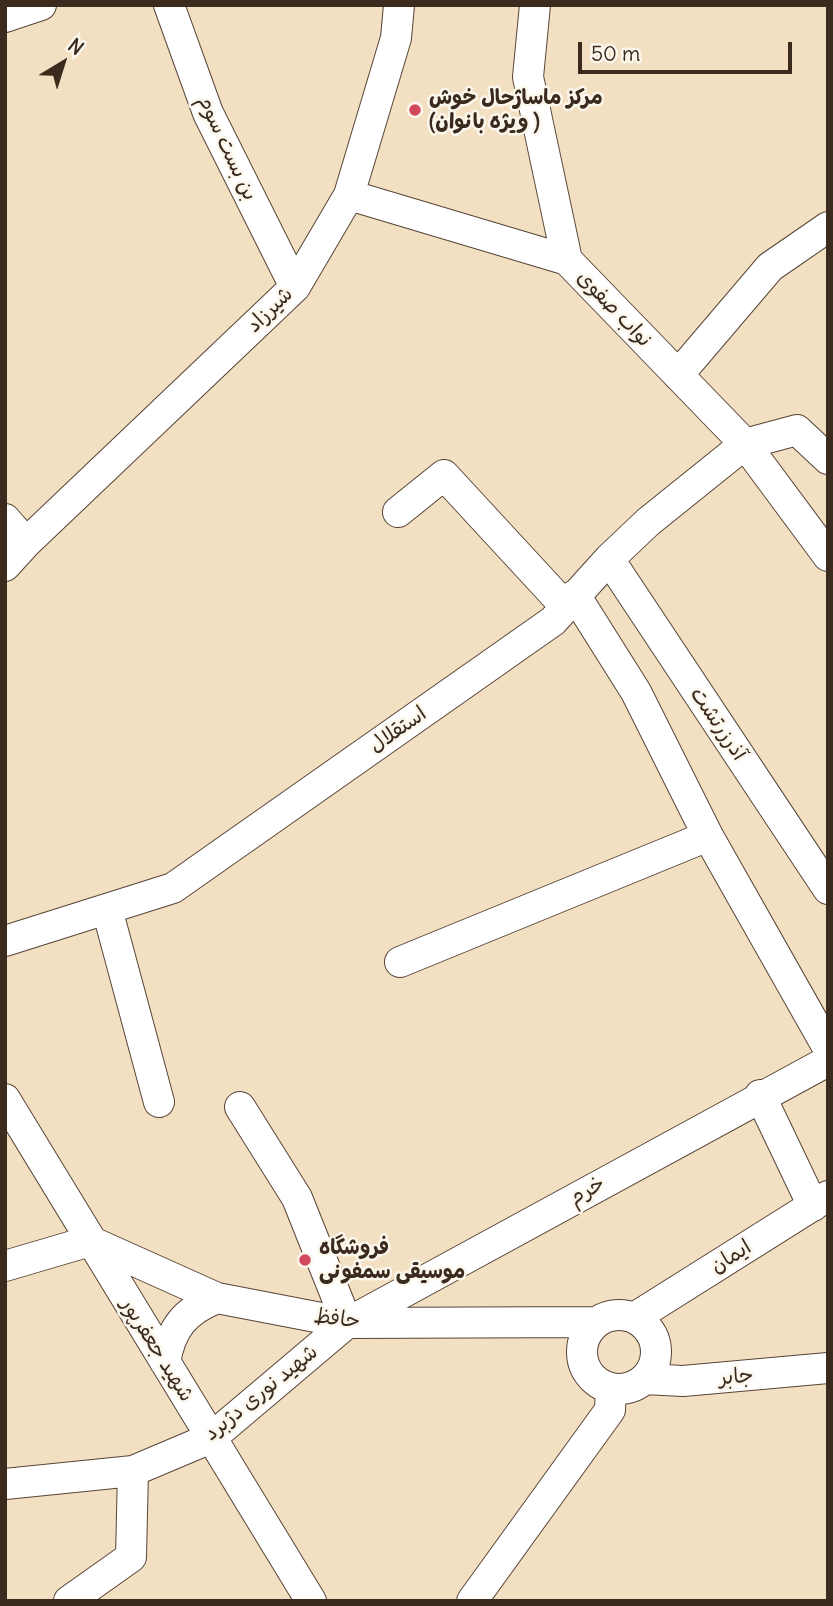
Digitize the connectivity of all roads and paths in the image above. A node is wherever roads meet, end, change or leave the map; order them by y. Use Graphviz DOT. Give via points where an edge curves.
graph roads {
  1 [pos="41,5"];
  2 [pos="169,5"];
  3 [pos="398,5"];
  4 [pos="535,5"];
  5 [pos="5,17"];
  6 [pos="349,195"];
  7 [pos="828,227"];
  8 [pos="567,260"];
  9 [pos="295,287"];
  10 [pos="678,375"];
  11 [pos="745,444"];
  12 [pos="828,459"];
  13 [pos="398,512"];
  14 [pos="5,519"];
  15 [pos="26,543"];
  16 [pos="828,556"];
  17 [pos="609,559"];
  18 [pos="5,566"];
  19 [pos="570,601"];
  20 [pos="708,836"];
  21 [pos="828,889"];
  22 [pos="107,909"];
  23 [pos="5,941"];
  24 [pos="400,962"];
  25 [pos="828,1048"];
  26 [pos="828,1061"];
  27 [pos="760,1095"];
  28 [pos="5,1099"];
  29 [pos="159,1102"];
  30 [pos="240,1107"];
  31 [pos="820,1201"];
  32 [pos="90,1241"];
  33 [pos="5,1266"];
  34 [pos="216,1298"];
  35 [pos="634,1318"];
  36 [pos="597,1322"];
  37 [pos="347,1323"];
  38 [pos="165,1362"];
  39 [pos="828,1368"];
  40 [pos="645,1379"];
  41 [pos="611,1389"];
  42 [pos="211,1438"];
  43 [pos="133,1471"];
  44 [pos="5,1484"];
  45 [pos="69,1601"];
  46 [pos="312,1601"];
  47 [pos="472,1601"];
  1 -- 5 [label="street"];
  2 -- 9 [label="street, بن بست سوم" via="208,113"];
  3 -- 6 [label="street, شیرزاد" via="396,38"];
  4 -- 8 [label="street, نواب صفوی" via="528,77"];
  6 -- 8 [label="street"];
  6 -- 9 [label="street, شیرزاد"];
  7 -- 10 [label="street" via="770,267"];
  8 -- 10 [label="street, نواب صفوی"];
  9 -- 15 [label="street, شیرزاد"];
  10 -- 11 [label="street, نواب صفوی"];
  11 -- 12 [label="street" via="797,430"];
  11 -- 16 [label="street, نواب صفوی"];
  11 -- 17 [label="street, استقلال"];
  13 -- 19 [label="street" via="444,475"];
  14 -- 15 [label="street"];
  15 -- 18 [label="street, شیرزاد"];
  17 -- 19 [label="street, استقلال"];
  17 -- 21 [label="street, آذرزرتشت"];
  19 -- 20 [label="street" via="636,692"];
  19 -- 22 [label="street, استقلال" via="553,621 173,888"];
  20 -- 24 [label="street"];
  20 -- 25 [label="street"];
  22 -- 23 [label="street, استقلال"];
  22 -- 29 [label="street"];
  26 -- 27 [label="street, خرم"];
  27 -- 31 [label="street"];
  27 -- 37 [label="street, خرم"];
  28 -- 32 [label="street, شهید جعفرپور"];
  30 -- 37 [label="street" via="297,1198"];
  31 -- 35 [label="street, ایمان"];
  32 -- 33 [label="street"];
  32 -- 34 [label="street, حافظ"];
  32 -- 38 [label="street, شهید جعفرپور"];
  34 -- 37 [label="street, حافظ"];
  34 -- 38 [label="street" via="179,1321"];
  35 -- 36 [label="street" via="621,1315"];
  35 -- 40 [label="street" via="644,1325 656,1346 656,1359"];
  36 -- 37 [label="street, حافظ"];
  36 -- 41 [label="street" via="583,1342 582,1355 591,1377"];
  37 -- 42 [label="street, شهید نوری دژبرد"];
  38 -- 42 [label="street, شهید جعفرپور"];
  39 -- 40 [label="street, جابر" via="683,1381"];
  40 -- 41 [label="street" via="635,1386"];
  41 -- 47 [label="street" via="610,1410"];
  42 -- 43 [label="street, شهید نوری دژبرد"];
  42 -- 46 [label="street, شهید جعفرپور"];
  43 -- 44 [label="street, شهید نوری دژبرد"];
  43 -- 45 [label="street" via="131,1557"];
}
